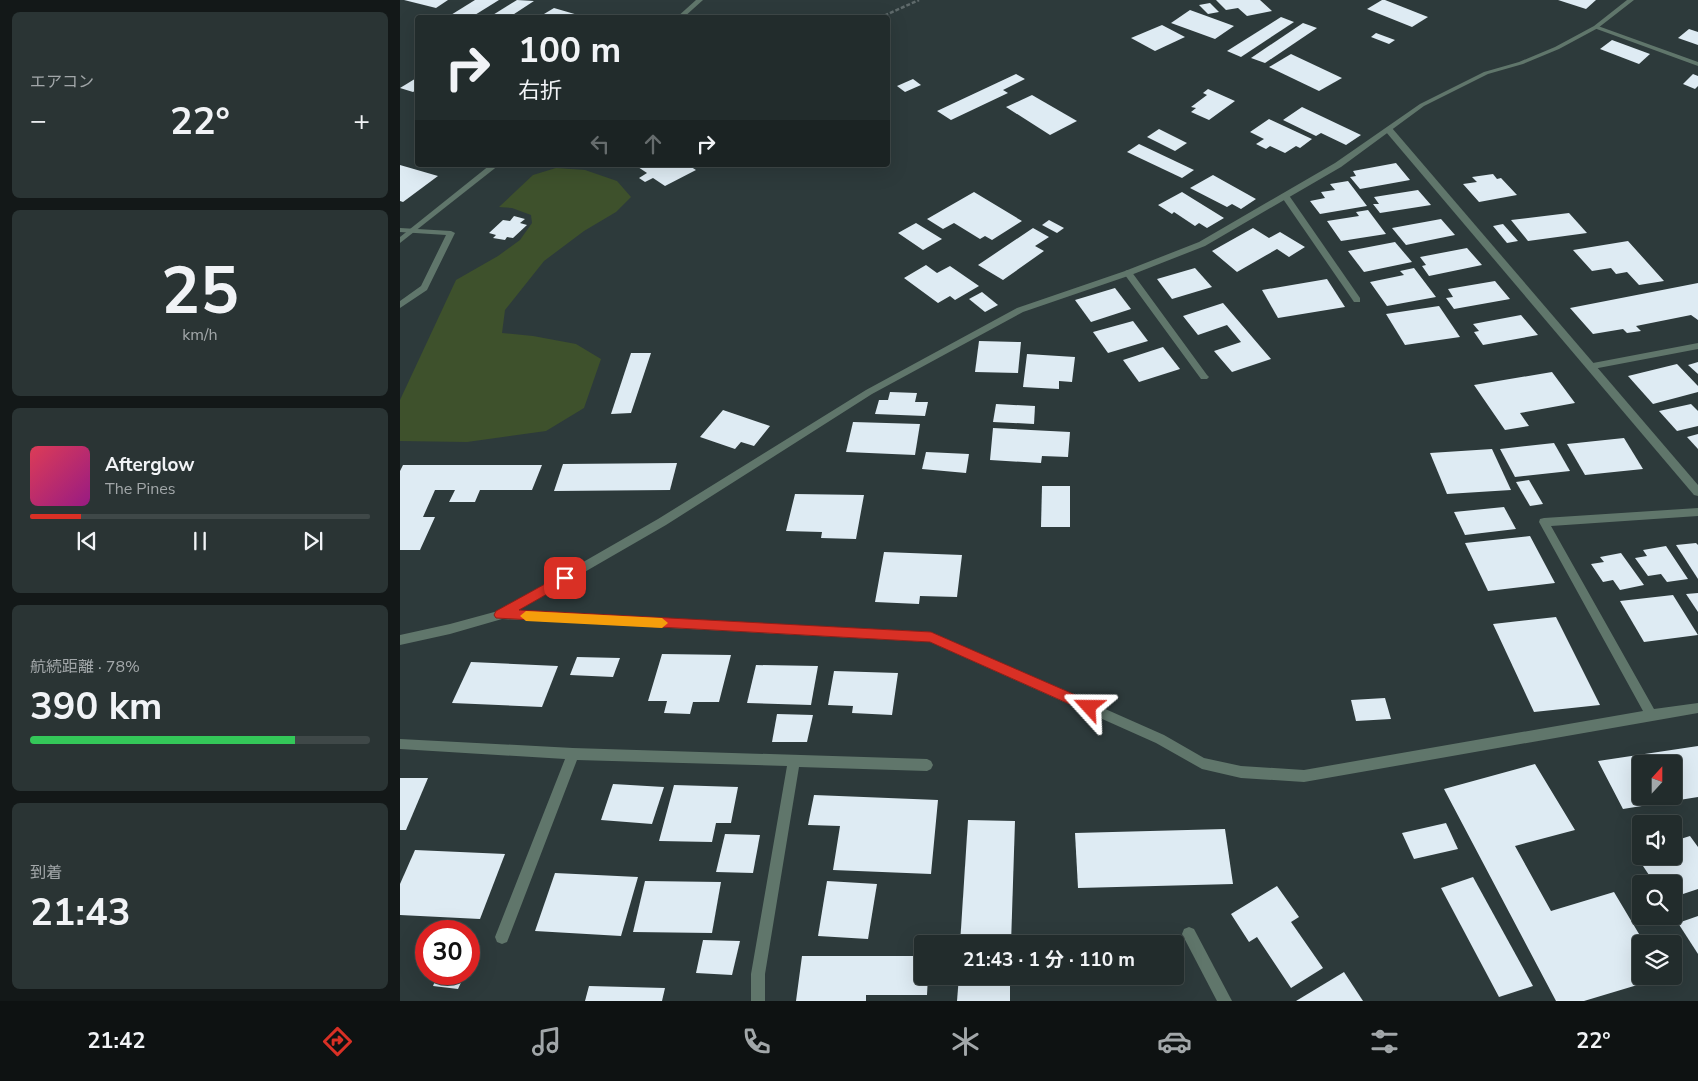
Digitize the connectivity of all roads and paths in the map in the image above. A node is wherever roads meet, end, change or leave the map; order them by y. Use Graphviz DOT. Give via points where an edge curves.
graph roads {
  1 [pos="700,0"];
  2 [pos="919,0"];
  3 [pos="1630,0"];
  4 [pos="682,15"];
  5 [pos="886,15"];
  6 [pos="1596,27"];
  7 [pos="1698,64"];
  8 [pos="1389,130"];
  9 [pos="493,167"];
  10 [pos="1285,196"];
  11 [pos="400,230"];
  12 [pos="413,231"];
  13 [pos="400,241"];
  14 [pos="1128,273"];
  15 [pos="1357,300"];
  16 [pos="400,305"];
  17 [pos="1698,346"];
  18 [pos="1593,366"];
  19 [pos="1204,377"];
  20 [pos="1698,492"];
  21 [pos="1698,512"];
  22 [pos="501,615"];
  23 [pos="400,640"];
  24 [pos="1698,708"];
  25 [pos="1651,715"];
  26 [pos="400,744"];
  27 [pos="573,754"];
  28 [pos="794,761"];
  29 [pos="927,765"];
  30 [pos="1189,934"];
  31 [pos="502,937"];
  32 [pos="758,1001"];
  33 [pos="1225,1001"];
  1 -- 4 [label="street"];
  2 -- 5 [label="path"];
  3 -- 6 [label="street"];
  6 -- 7 [label="street"];
  6 -- 8 [label="street" via="1557,48 1486,73 1422,105"];
  8 -- 10 [label="street"];
  8 -- 18 [label="street"];
  9 -- 12 [label="street"];
  10 -- 14 [label="street" via="1202,244"];
  10 -- 15 [label="street"];
  11 -- 12 [label="street"];
  12 -- 13 [label="street"];
  12 -- 16 [label="street" via="451,234 424,288"];
  14 -- 19 [label="street"];
  14 -- 22 [label="street" via="1020,310 869,392 662,522"];
  17 -- 18 [label="street"];
  18 -- 20 [label="street"];
  21 -- 25 [label="street" via="1544,522"];
  22 -- 23 [label="street"];
  22 -- 25 [label="street" via="931,637 1160,738 1202,763 1241,772 1304,776"];
  24 -- 25 [label="street"];
  26 -- 27 [label="street"];
  27 -- 28 [label="street"];
  27 -- 31 [label="street"];
  28 -- 29 [label="street"];
  28 -- 32 [label="street" via="758,974"];
  30 -- 33 [label="street"];
}
